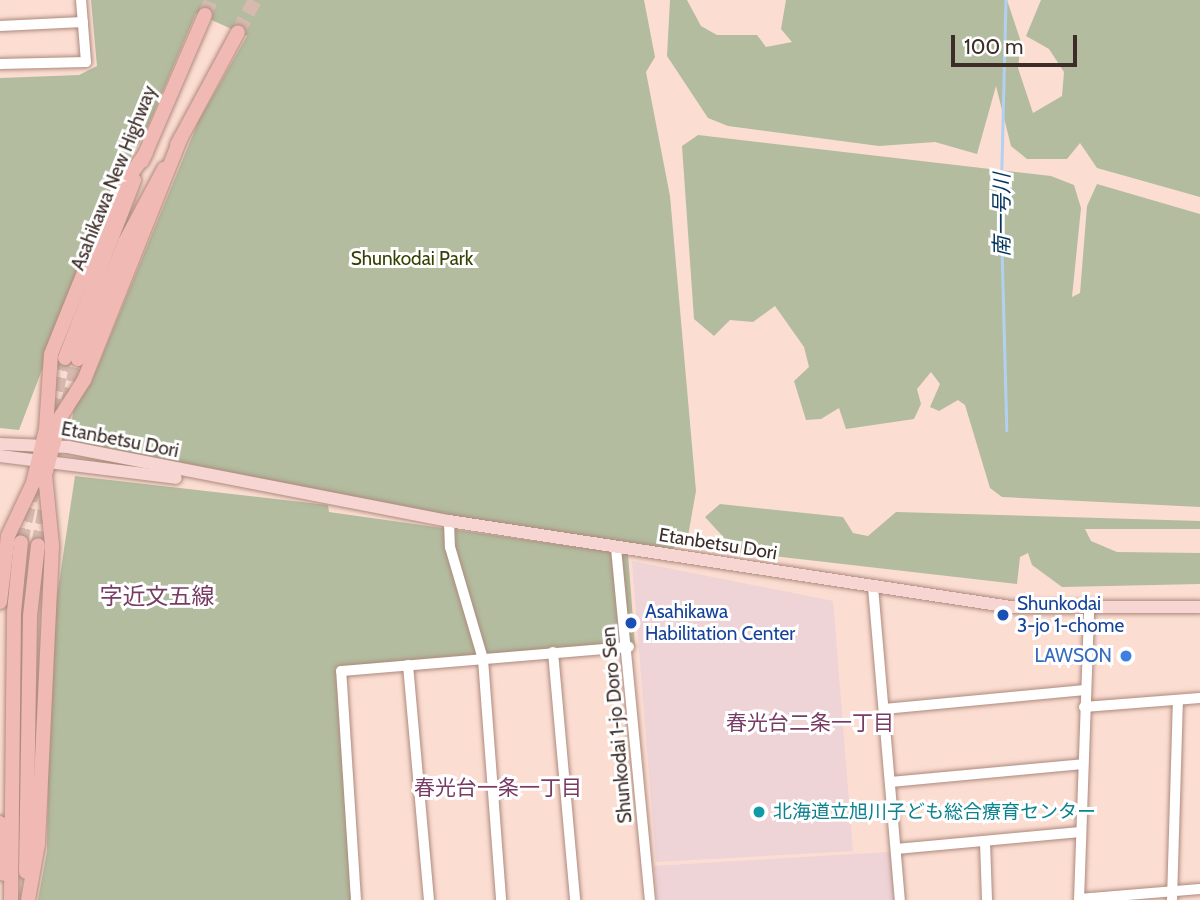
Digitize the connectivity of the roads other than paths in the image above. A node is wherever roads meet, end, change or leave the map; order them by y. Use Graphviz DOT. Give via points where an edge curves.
graph roads {
  1 [pos="81,0"];
  2 [pos="205,15"];
  3 [pos="83,22"];
  4 [pos="0,26"];
  5 [pos="238,32"];
  6 [pos="0,64"];
  7 [pos="181,138"];
  8 [pos="146,153"];
  9 [pos="0,444"];
  10 [pos="46,452"];
  11 [pos="0,456"];
  12 [pos="449,521"];
  13 [pos="21,542"];
  14 [pos="38,545"];
  15 [pos="616,548"];
  16 [pos="873,587"];
  17 [pos="0,602"];
  18 [pos="1200,607"];
  19 [pos="1089,610"];
  20 [pos="629,647"];
  21 [pos="553,652"];
  22 [pos="484,659"];
  23 [pos="408,665"];
  24 [pos="1085,690"];
  25 [pos="1200,698"];
  26 [pos="1178,701"];
  27 [pos="1084,707"];
  28 [pos="884,709"];
  29 [pos="1083,764"];
  30 [pos="890,782"];
  31 [pos="0,823"];
  32 [pos="1080,832"];
  33 [pos="985,842"];
  34 [pos="896,849"];
  35 [pos="1200,889"];
  36 [pos="1172,896"];
  37 [pos="9,900"];
  38 [pos="27,900"];
  39 [pos="356,900"];
  40 [pos="429,900"];
  41 [pos="500,900"];
  42 [pos="575,900"];
  43 [pos="650,900"];
  44 [pos="900,900"];
  45 [pos="987,900"];
  46 [pos="1079,900"];
  1 -- 3 [label="street"];
  2 -- 8 [label="highway, Asahikawa New Highway"];
  3 -- 4 [label="street"];
  3 -- 6 [label="street" via="86,62"];
  5 -- 7 [label="highway, Asahikawa New Highway"];
  7 -- 8 [label="highway, Asahikawa New Highway" via="125,242 71,359"];
  7 -- 10 [label="highway" via="157,208"];
  8 -- 10 [label="highway" via="114,198 51,354"];
  9 -- 10 [label="main road, Etanbetsu Dori"];
  10 -- 11 [label="main road, Etanbetsu Dori"];
  10 -- 12 [label="main road, Etanbetsu Dori"];
  10 -- 17 [label="highway" via="8,536"];
  10 -- 38 [label="highway" via="43,500 52,545 38,844"];
  12 -- 15 [label="main road, Etanbetsu Dori"];
  12 -- 22 [label="street" via="450,547"];
  13 -- 37 [label="highway" via="14,612"];
  14 -- 38 [label="highway" via="30,616"];
  15 -- 16 [label="main road, Etanbetsu Dori"];
  15 -- 20 [label="street, Shunkodai 1-jo Doro Sen"];
  16 -- 19 [label="main road, Etanbetsu Dori" via="1011,607"];
  16 -- 28 [label="street"];
  18 -- 19 [label="main road, Etanbetsu Dori"];
  19 -- 24 [label="street"];
  20 -- 21 [label="street"];
  20 -- 43 [label="street, Shunkodai 1-jo Doro Sen"];
  21 -- 22 [label="street"];
  21 -- 42 [label="street"];
  22 -- 23 [label="street"];
  22 -- 41 [label="street"];
  23 -- 39 [label="street" via="337,676"];
  23 -- 40 [label="street"];
  24 -- 27 [label="street"];
  24 -- 28 [label="street"];
  25 -- 26 [label="street"];
  26 -- 27 [label="street"];
  26 -- 36 [label="street"];
  27 -- 29 [label="street"];
  28 -- 30 [label="street"];
  29 -- 30 [label="street"];
  29 -- 32 [label="street"];
  30 -- 34 [label="street"];
  31 -- 37 [label="highway"];
  32 -- 33 [label="street"];
  32 -- 46 [label="street"];
  33 -- 34 [label="street"];
  33 -- 45 [label="street"];
  34 -- 44 [label="street"];
  35 -- 36 [label="street"];
  36 -- 46 [label="street"];
}
